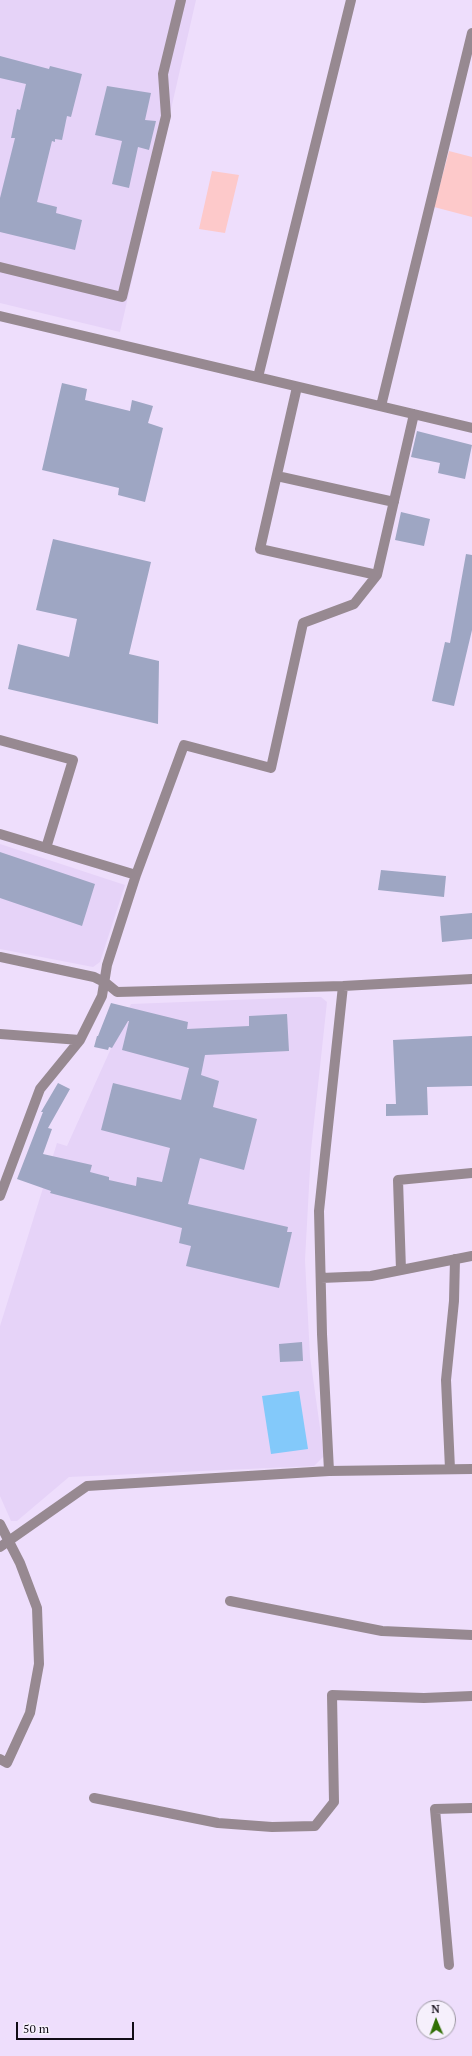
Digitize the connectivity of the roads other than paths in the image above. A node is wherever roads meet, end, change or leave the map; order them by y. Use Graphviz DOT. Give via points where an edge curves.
graph roads {
  1 [pos="181,0"];
  2 [pos="351,0"];
  3 [pos="472,33"];
  4 [pos="0,267"];
  5 [pos="0,316"];
  6 [pos="258,377"];
  7 [pos="297,387"];
  8 [pos="381,406"];
  9 [pos="414,414"];
  10 [pos="472,428"];
  11 [pos="277,476"];
  12 [pos="394,502"];
  13 [pos="377,575"];
  14 [pos="0,740"];
  15 [pos="0,834"];
  16 [pos="46,848"];
  17 [pos="136,875"];
  18 [pos="0,957"];
  19 [pos="472,979"];
  20 [pos="106,983"];
  21 [pos="343,986"];
  22 [pos="0,1034"];
  23 [pos="80,1040"];
  24 [pos="472,1173"];
  25 [pos="2,1185"];
  26 [pos="0,1196"];
  27 [pos="472,1256"];
  28 [pos="455,1259"];
  29 [pos="401,1270"];
  30 [pos="321,1278"];
  31 [pos="450,1469"];
  32 [pos="472,1469"];
  33 [pos="330,1471"];
  34 [pos="0,1524"];
  35 [pos="4,1544"];
  36 [pos="230,1602"];
  37 [pos="472,1635"];
  38 [pos="472,1696"];
  39 [pos="0,1759"];
  40 [pos="94,1798"];
  41 [pos="472,1808"];
  42 [pos="449,1965"];
  1 -- 4 [label="street" via="163,74 166,116 122,298"];
  2 -- 6 [label="street"];
  3 -- 8 [label="street"];
  5 -- 6 [label="street"];
  6 -- 7 [label="street"];
  7 -- 8 [label="street"];
  7 -- 11 [label="street"];
  8 -- 9 [label="street"];
  9 -- 10 [label="street"];
  9 -- 12 [label="street"];
  11 -- 12 [label="street"];
  11 -- 13 [label="street" via="260,549"];
  12 -- 13 [label="street"];
  13 -- 17 [label="street" via="354,604 303,623 271,768 184,745"];
  14 -- 16 [label="street" via="73,760"];
  15 -- 16 [label="street"];
  16 -- 17 [label="street"];
  17 -- 20 [label="street" via="108,965"];
  18 -- 20 [label="street" via="94,977"];
  19 -- 21 [label="street"];
  20 -- 21 [label="street" via="117,992"];
  20 -- 23 [label="street"];
  21 -- 30 [label="street" via="319,1211"];
  22 -- 23 [label="street"];
  23 -- 25 [label="street" via="40,1089"];
  24 -- 29 [label="street" via="398,1180"];
  25 -- 26 [label="street"];
  27 -- 28 [label="street"];
  28 -- 29 [label="street"];
  28 -- 31 [label="street" via="454,1301 446,1380"];
  29 -- 30 [label="street" via="371,1276"];
  30 -- 33 [label="street"];
  31 -- 32 [label="street"];
  31 -- 33 [label="street"];
  33 -- 35 [label="street" via="87,1486"];
  34 -- 35 [label="street"];
  35 -- 39 [label="street" via="20,1563 37,1608 38,1664 30,1713 7,1763"];
  36 -- 37 [label="street" via="382,1632"];
  38 -- 40 [label="street" via="424,1698 332,1695 334,1802 315,1826 272,1827 218,1823"];
  41 -- 42 [label="street" via="435,1809"];
}
